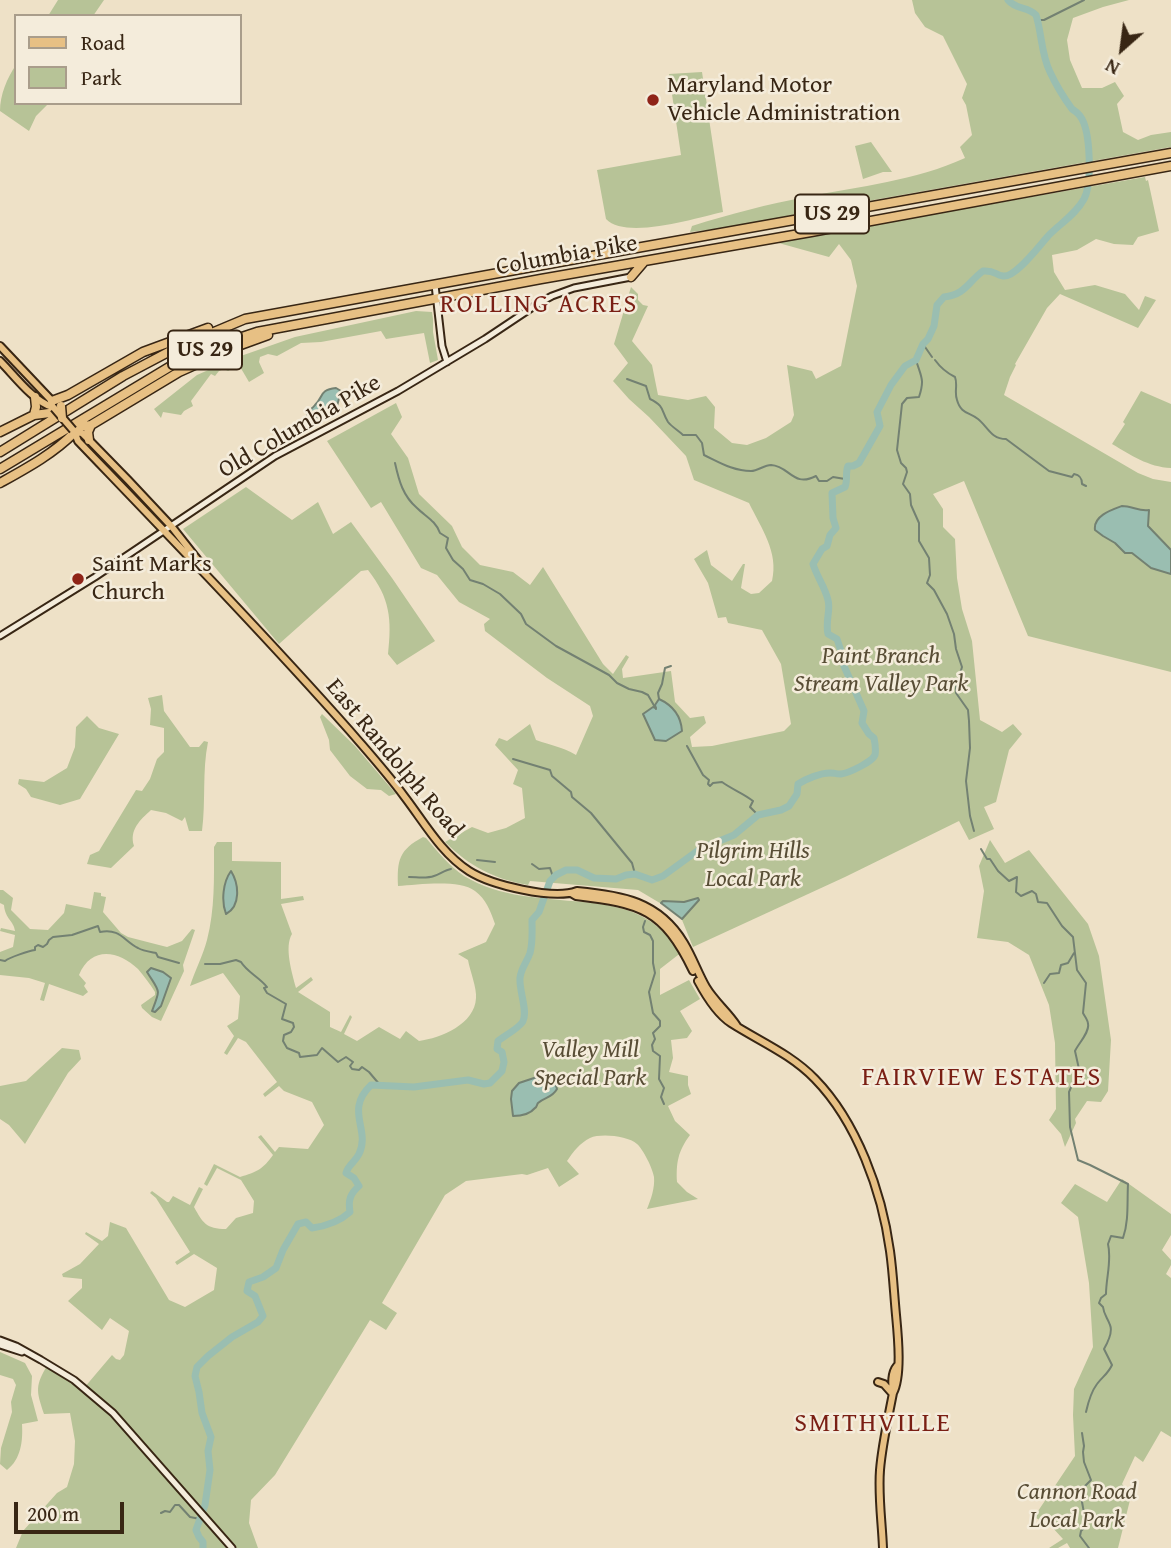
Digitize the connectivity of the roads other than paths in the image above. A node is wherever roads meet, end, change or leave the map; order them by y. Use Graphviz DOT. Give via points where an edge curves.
graph roads {
  1 [pos="1171,153"];
  2 [pos="1171,166"];
  3 [pos="644,262"];
  4 [pos="631,276"];
  5 [pos="435,285"];
  6 [pos="436,299"];
  7 [pos="245,319"];
  8 [pos="307,322"];
  9 [pos="0,346"];
  10 [pos="0,361"];
  11 [pos="447,362"];
  12 [pos="35,397"];
  13 [pos="55,409"];
  14 [pos="34,415"];
  15 [pos="91,425"];
  16 [pos="74,429"];
  17 [pos="0,432"];
  18 [pos="89,440"];
  19 [pos="0,452"];
  20 [pos="0,469"];
  21 [pos="0,483"];
  22 [pos="172,527"];
  23 [pos="164,531"];
  24 [pos="220,591"];
  25 [pos="0,636"];
  26 [pos="0,1340"];
  27 [pos="0,1345"];
  28 [pos="29,1354"];
  29 [pos="878,1382"];
  30 [pos="893,1393"];
  31 [pos="232,1548"];
  32 [pos="883,1548"];
  1 -- 5 [label="highway, Columbia Pike / US 29"];
  2 -- 3 [label="highway, Columbia Pike / US 29"];
  3 -- 4 [label="highway"];
  3 -- 6 [label="highway, Columbia Pike / US 29"];
  4 -- 11 [label="main road, Old Columbia Pike" via="552,296"];
  5 -- 6 [label="main road"];
  5 -- 7 [label="highway, Columbia Pike / US 29"];
  6 -- 8 [label="highway, Columbia Pike / US 29"];
  6 -- 11 [label="main road"];
  7 -- 13 [label="highway" via="143,352 68,395"];
  7 -- 19 [label="highway, Columbia Pike / US 29" via="123,376"];
  8 -- 15 [label="highway" via="179,372"];
  8 -- 20 [label="highway, Columbia Pike / US 29" via="244,335 188,357"];
  9 -- 13 [label="main road"];
  10 -- 12 [label="main road"];
  11 -- 22 [label="main road, Old Columbia Pike" via="275,456"];
  12 -- 13 [label="main road"];
  12 -- 14 [label="highway"];
  13 -- 14 [label="highway"];
  13 -- 16 [label="main road, bridge"];
  14 -- 17 [label="highway"];
  15 -- 16 [label="highway"];
  15 -- 18 [label="highway"];
  16 -- 18 [label="main road, East Randolph Road"];
  16 -- 21 [label="highway" via="61,446"];
  16 -- 23 [label="main road, East Randolph Road" via="78,442"];
  18 -- 22 [label="main road, East Randolph Road"];
  22 -- 23 [label="main road, Old Columbia Pike"];
  22 -- 24 [label="main road, East Randolph Road"];
  23 -- 24 [label="main road, East Randolph Road"];
  23 -- 25 [label="main road, Old Columbia Pike"];
  24 -- 30 [label="main road, East Randolph Road" via="349,730 456,861 494,883 552,893 610,894 640,903 680,937 711,995 737,1026 812,1076 856,1138 886,1225 897,1328"];
  26 -- 28 [label="main road"];
  27 -- 28 [label="main road"];
  28 -- 31 [label="main road" via="74,1380 113,1413"];
  29 -- 30 [label="main road"];
  30 -- 32 [label="main road, East Randolph Road" via="880,1470"];
}
